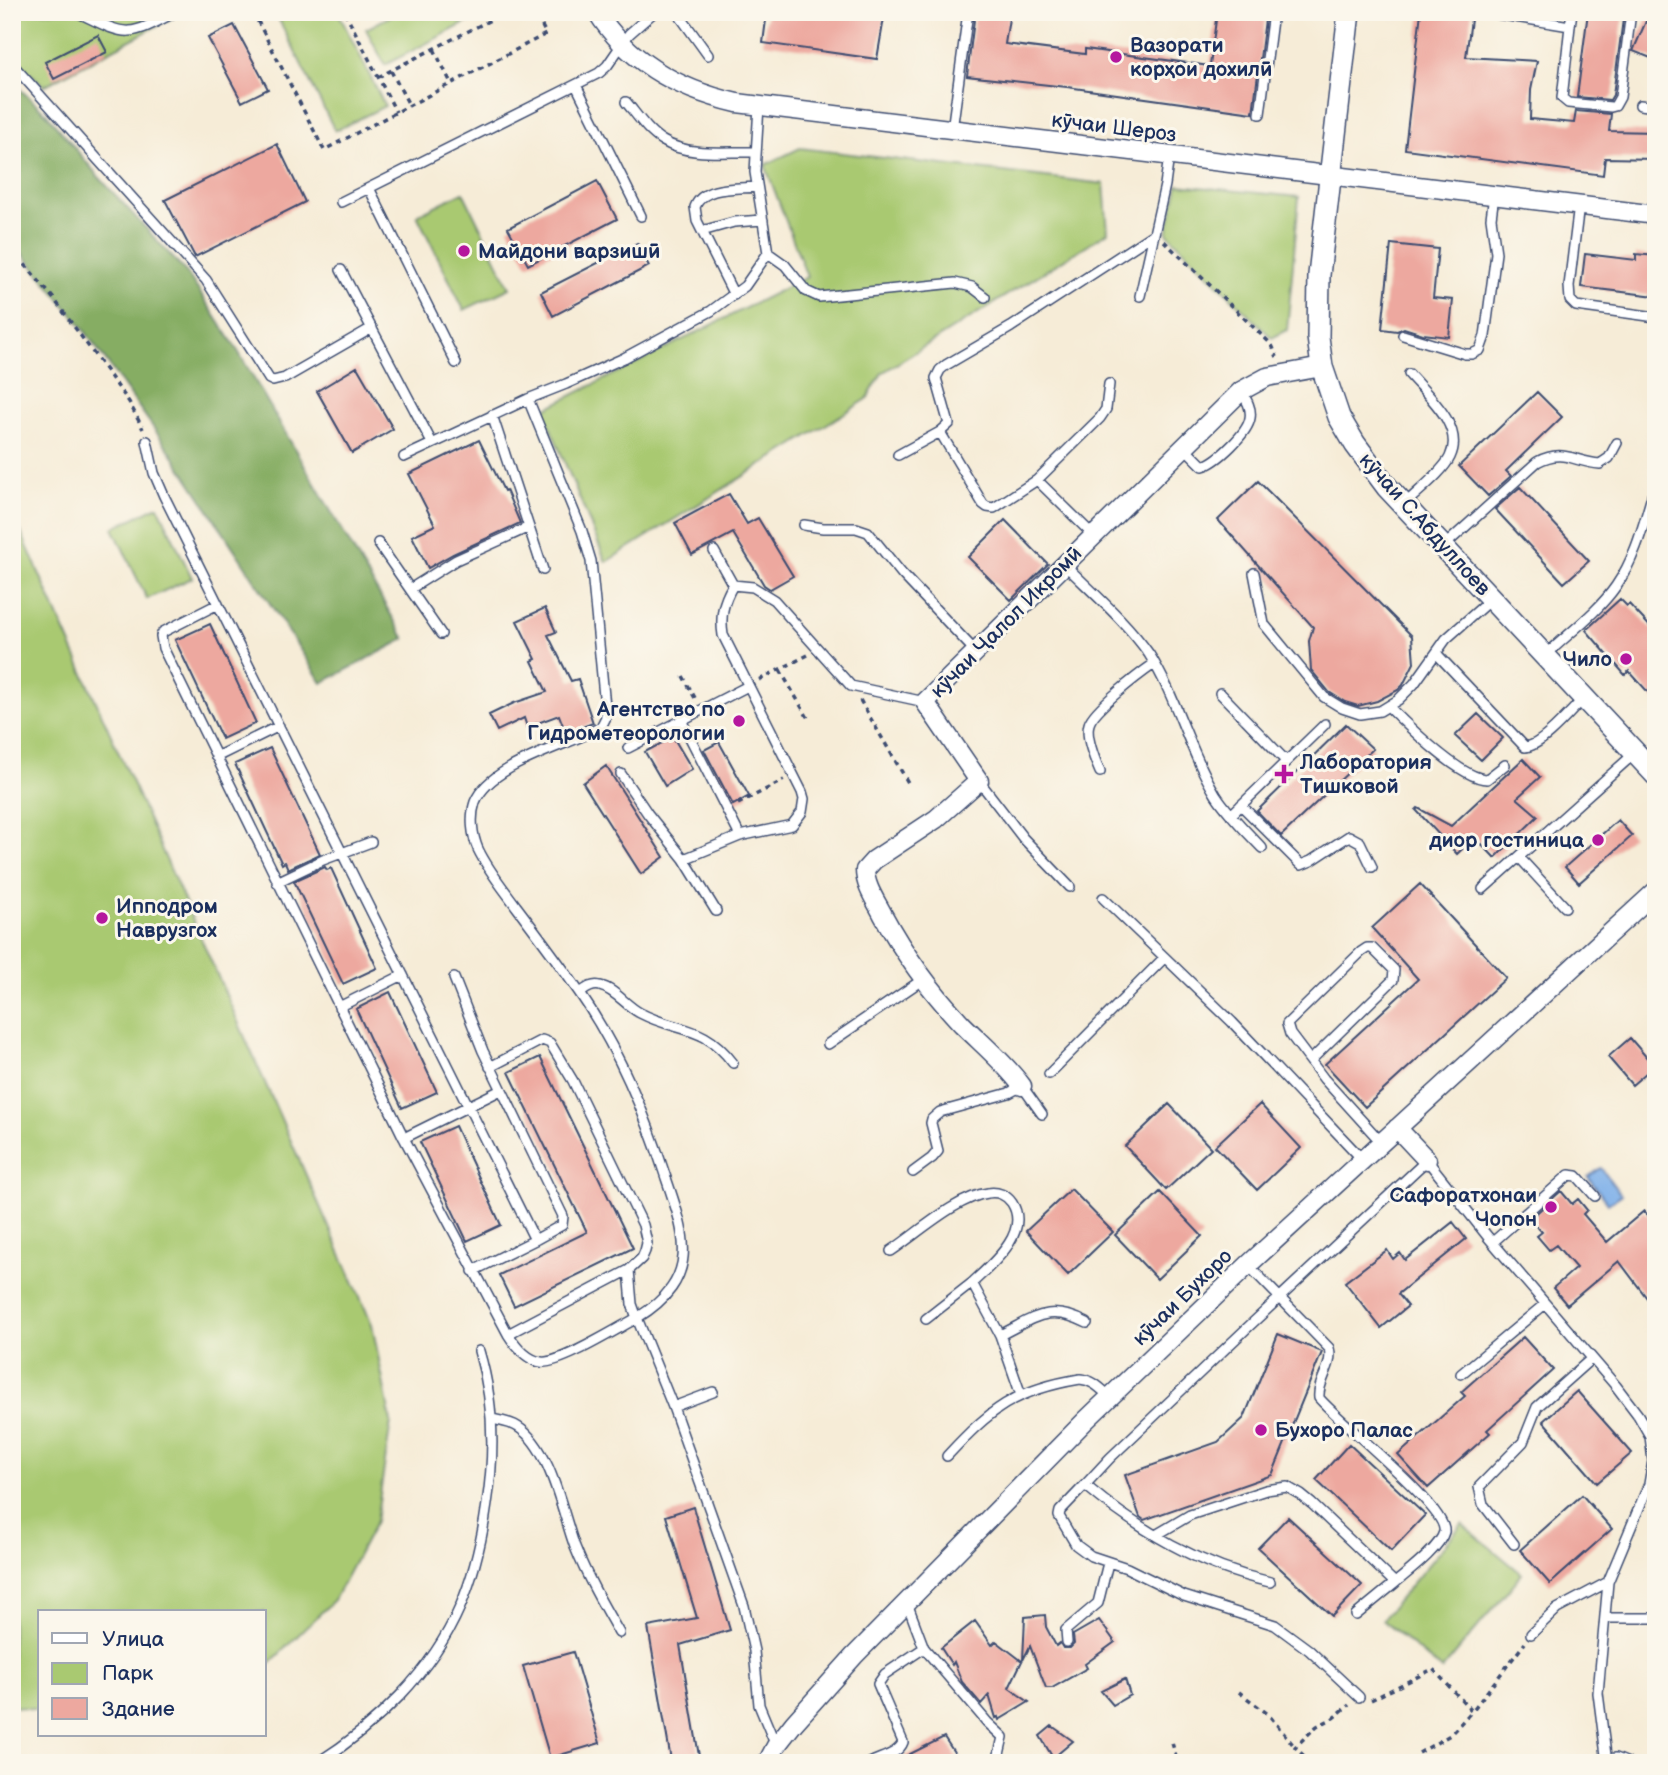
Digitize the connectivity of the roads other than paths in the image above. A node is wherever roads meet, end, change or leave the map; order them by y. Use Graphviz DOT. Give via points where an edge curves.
graph roads {
  1 [pos="77,12"];
  2 [pos="175,12"];
  3 [pos="597,12"];
  4 [pos="654,12"];
  5 [pos="677,12"];
  6 [pos="968,12"];
  7 [pos="1273,12"];
  8 [pos="1349,12"];
  9 [pos="1485,12"];
  10 [pos="1572,12"];
  11 [pos="1631,12"];
  12 [pos="1570,26"];
  13 [pos="622,44"];
  14 [pos="708,55"];
  15 [pos="12,64"];
  16 [pos="576,85"];
  17 [pos="626,102"];
  18 [pos="1640,105"];
  19 [pos="759,106"];
  20 [pos="1656,107"];
  21 [pos="1260,114"];
  22 [pos="952,130"];
  23 [pos="755,152"];
  24 [pos="1169,156"];
  25 [pos="1330,175"];
  26 [pos="757,187"];
  27 [pos="369,188"];
  28 [pos="1494,195"];
  29 [pos="341,202"];
  30 [pos="1579,205"];
  31 [pos="1656,215"];
  32 [pos="641,216"];
  33 [pos="763,220"];
  34 [pos="702,231"];
  35 [pos="1152,236"];
  36 [pos="768,253"];
  37 [pos="341,270"];
  38 [pos="734,295"];
  39 [pos="1140,296"];
  40 [pos="985,298"];
  41 [pos="1656,317"];
  42 [pos="372,328"];
  43 [pos="1404,335"];
  44 [pos="456,363"];
  45 [pos="1322,367"];
  46 [pos="1409,374"];
  47 [pos="1109,384"];
  48 [pos="1241,391"];
  49 [pos="528,399"];
  50 [pos="492,415"];
  51 [pos="940,432"];
  52 [pos="147,440"];
  53 [pos="432,443"];
  54 [pos="1617,443"];
  55 [pos="1184,446"];
  56 [pos="898,455"];
  57 [pos="404,457"];
  58 [pos="1037,480"];
  59 [pos="1656,483"];
  60 [pos="1404,505"];
  61 [pos="804,524"];
  62 [pos="529,527"];
  63 [pos="1093,535"];
  64 [pos="378,543"];
  65 [pos="1442,547"];
  66 [pos="714,551"];
  67 [pos="1064,564"];
  68 [pos="543,570"];
  69 [pos="1254,573"];
  70 [pos="733,585"];
  71 [pos="410,589"];
  72 [pos="1490,599"];
  73 [pos="218,604"];
  74 [pos="441,634"];
  75 [pos="976,652"];
  76 [pos="1436,653"];
  77 [pos="1545,657"];
  78 [pos="1154,664"];
  79 [pos="748,686"];
  80 [pos="1220,693"];
  81 [pos="1584,698"];
  82 [pos="925,702"];
  83 [pos="1389,706"];
  84 [pos="681,720"];
  85 [pos="1325,724"];
  86 [pos="279,726"];
  87 [pos="628,748"];
  88 [pos="1635,753"];
  89 [pos="216,757"];
  90 [pos="1286,761"];
  91 [pos="1505,765"];
  92 [pos="1100,772"];
  93 [pos="621,774"];
  94 [pos="1656,775"];
  95 [pos="979,781"];
  96 [pos="1241,805"];
  97 [pos="1231,815"];
  98 [pos="740,836"];
  99 [pos="371,842"];
  100 [pos="1262,848"];
  101 [pos="343,853"];
  102 [pos="1519,857"];
  103 [pos="684,859"];
  104 [pos="1372,867"];
  105 [pos="277,882"];
  106 [pos="1070,887"];
  107 [pos="1483,889"];
  108 [pos="1656,891"];
  109 [pos="1103,898"];
  110 [pos="1565,907"];
  111 [pos="716,911"];
  112 [pos="1164,958"];
  113 [pos="403,975"];
  114 [pos="454,978"];
  115 [pos="922,979"];
  116 [pos="580,993"];
  117 [pos="339,1007"];
  118 [pos="828,1044"];
  119 [pos="1311,1059"];
  120 [pos="733,1063"];
  121 [pos="490,1067"];
  122 [pos="1049,1074"];
  123 [pos="1022,1086"];
  124 [pos="501,1090"];
  125 [pos="468,1106"];
  126 [pos="1042,1114"];
  127 [pos="1397,1128"];
  128 [pos="404,1138"];
  129 [pos="1381,1142"];
  130 [pos="1362,1159"];
  131 [pos="1427,1160"];
  132 [pos="913,1172"];
  133 [pos="1595,1196"];
  134 [pos="535,1240"];
  135 [pos="1493,1242"];
  136 [pos="891,1251"];
  137 [pos="1248,1265"];
  138 [pos="629,1270"];
  139 [pos="473,1271"];
  140 [pos="972,1283"];
  141 [pos="1279,1297"];
  142 [pos="1545,1304"];
  143 [pos="637,1318"];
  144 [pos="926,1319"];
  145 [pos="1087,1322"];
  146 [pos="508,1334"];
  147 [pos="1000,1335"];
  148 [pos="479,1351"];
  149 [pos="1592,1358"];
  150 [pos="1461,1374"];
  151 [pos="713,1392"];
  152 [pos="1021,1395"];
  153 [pos="1110,1396"];
  154 [pos="673,1407"];
  155 [pos="492,1419"];
  156 [pos="947,1456"];
  157 [pos="1086,1485"];
  158 [pos="1156,1535"];
  159 [pos="1514,1544"];
  160 [pos="1108,1563"];
  161 [pos="1270,1582"];
  162 [pos="1608,1582"];
  163 [pos="1395,1583"];
  164 [pos="907,1602"];
  165 [pos="1356,1615"];
  166 [pos="1605,1618"];
  167 [pos="1656,1618"];
  168 [pos="618,1633"];
  169 [pos="1531,1634"];
  170 [pos="1068,1642"];
  171 [pos="924,1648"];
  172 [pos="1359,1697"];
  173 [pos="776,1746"];
  174 [pos="1607,1761"];
  175 [pos="317,1763"];
  176 [pos="767,1763"];
  177 [pos="870,1763"];
  178 [pos="997,1763"];
  179 [pos="1628,1763"];
  1 -- 2 [label="lane" via="129,33"];
  3 -- 13 [label="street, кӯчаи Шероз"];
  4 -- 13 [label="lane"];
  5 -- 14 [label="lane"];
  6 -- 22 [label="lane"];
  7 -- 21 [label="lane"];
  8 -- 25 [label="street"];
  9 -- 12 [label="lane"];
  10 -- 12 [label="lane"];
  11 -- 12 [label="lane" via="1620,97 1611,107 1568,103 1562,98"];
  13 -- 16 [label="lane" via="604,70"];
  13 -- 19 [label="street, кӯчаи Шероз" via="678,84 719,99"];
  15 -- 42 [label="lane" via="206,279 273,382"];
  16 -- 27 [label="lane"];
  16 -- 32 [label="lane"];
  17 -- 23 [label="lane" via="653,133 671,145 694,151"];
  18 -- 20 [label="lane"];
  19 -- 22 [label="street, кӯчаи Шероз"];
  19 -- 23 [label="lane"];
  22 -- 24 [label="street, кӯчаи Шероз"];
  23 -- 26 [label="lane"];
  24 -- 25 [label="street, кӯчаи Шероз"];
  24 -- 35 [label="lane"];
  25 -- 28 [label="street, кӯчаи Шероз"];
  25 -- 45 [label="street, кӯчаи С.Абдуллоев" via="1318,289"];
  26 -- 33 [label="lane"];
  26 -- 34 [label="lane" via="719,190 701,197 695,207"];
  27 -- 29 [label="lane"];
  27 -- 44 [label="lane"];
  28 -- 30 [label="street, кӯчаи Шероз"];
  28 -- 43 [label="lane" via="1491,218 1496,253 1480,350 1465,354"];
  30 -- 31 [label="street, кӯчаи Шероз"];
  30 -- 41 [label="lane" via="1570,300 1576,306"];
  33 -- 34 [label="lane"];
  33 -- 36 [label="lane"];
  34 -- 38 [label="lane"];
  35 -- 39 [label="lane"];
  35 -- 51 [label="lane" via="940,370 936,384 949,424"];
  36 -- 38 [label="lane"];
  36 -- 40 [label="lane" via="785,265 806,291 819,297 956,284 972,287"];
  37 -- 42 [label="lane"];
  38 -- 49 [label="lane" via="624,358"];
  42 -- 53 [label="lane"];
  45 -- 48 [label="street, кӯчаи Ҷалол Икромӣ" via="1258,380"];
  45 -- 60 [label="street, кӯчаи С.Абдуллоев" via="1346,431"];
  46 -- 60 [label="lane" via="1445,417 1454,437 1445,465"];
  47 -- 58 [label="lane" via="1100,418"];
  48 -- 55 [label="street, кӯчаи Ҷалол Икромӣ"];
  48 -- 55 [label="lane" via="1251,417 1236,440 1203,466"];
  49 -- 50 [label="lane"];
  49 -- 116 [label="lane" via="592,561 606,717 601,727 521,763 489,783 474,806 473,830 490,869"];
  50 -- 53 [label="lane"];
  50 -- 62 [label="lane"];
  51 -- 56 [label="lane"];
  51 -- 58 [label="lane" via="987,507 998,506"];
  52 -- 73 [label="lane" via="159,486"];
  53 -- 57 [label="lane"];
  54 -- 65 [label="lane" via="1600,464 1563,455 1536,462"];
  55 -- 63 [label="street, кӯчаи Ҷалол Икромӣ"];
  58 -- 63 [label="lane"];
  59 -- 77 [label="lane" via="1622,577"];
  60 -- 65 [label="street, кӯчаи С.Абдуллоев"];
  61 -- 75 [label="lane" via="868,532"];
  62 -- 68 [label="lane"];
  62 -- 71 [label="lane" via="456,559"];
  63 -- 67 [label="street, кӯчаи Ҷалол Икромӣ"];
  64 -- 71 [label="lane"];
  65 -- 72 [label="street, кӯчаи С.Абдуллоев"];
  66 -- 70 [label="lane"];
  67 -- 75 [label="street, кӯчаи Ҷалол Икромӣ"];
  67 -- 78 [label="lane" via="1126,627"];
  69 -- 83 [label="lane" via="1264,624 1324,697 1360,714"];
  70 -- 79 [label="lane" via="723,606 721,626"];
  70 -- 82 [label="lane" via="753,587 774,600 851,686"];
  71 -- 74 [label="lane"];
  72 -- 76 [label="lane"];
  72 -- 77 [label="street, кӯчаи С.Абдуллоев"];
  73 -- 86 [label="lane"];
  73 -- 89 [label="lane" via="160,636"];
  75 -- 82 [label="street, кӯчаи Ҷалол Икромӣ"];
  76 -- 81 [label="lane" via="1525,747 1540,741"];
  76 -- 83 [label="lane"];
  77 -- 81 [label="street, кӯчаи С.Абдуллоев"];
  78 -- 92 [label="lane" via="1091,719 1088,729"];
  78 -- 97 [label="lane" via="1209,780"];
  79 -- 84 [label="lane"];
  79 -- 98 [label="lane" via="804,799 796,822"];
  80 -- 90 [label="lane"];
  81 -- 88 [label="street, кӯчаи С.Абдуллоев"];
  82 -- 95 [label="street, кӯчаи Ҷалол Икромӣ"];
  83 -- 91 [label="lane" via="1419,736 1478,778 1487,779"];
  84 -- 87 [label="lane"];
  84 -- 98 [label="lane"];
  85 -- 90 [label="lane"];
  86 -- 89 [label="lane"];
  86 -- 101 [label="lane"];
  88 -- 94 [label="street, кӯчаи С.Абдуллоев"];
  88 -- 102 [label="lane"];
  89 -- 105 [label="lane"];
  90 -- 96 [label="lane"];
  93 -- 103 [label="lane"];
  95 -- 106 [label="lane" via="1023,838"];
  95 -- 115 [label="street" via="865,870 867,884"];
  96 -- 97 [label="lane"];
  96 -- 104 [label="lane" via="1301,865 1349,836 1360,842"];
  97 -- 100 [label="lane"];
  98 -- 103 [label="lane"];
  99 -- 101 [label="lane"];
  101 -- 105 [label="lane"];
  101 -- 113 [label="lane"];
  102 -- 107 [label="lane"];
  102 -- 110 [label="lane"];
  103 -- 111 [label="lane"];
  105 -- 117 [label="lane"];
  108 -- 127 [label="street, кӯчаи Бухоро"];
  109 -- 112 [label="lane"];
  112 -- 122 [label="lane"];
  112 -- 130 [label="lane" via="1232,1022"];
  113 -- 117 [label="lane"];
  113 -- 125 [label="lane"];
  114 -- 121 [label="lane"];
  115 -- 118 [label="lane"];
  115 -- 123 [label="street"];
  116 -- 120 [label="lane" via="602,986 637,1011 706,1037"];
  116 -- 143 [label="lane" via="634,1091 681,1226 684,1258 678,1275 660,1302"];
  117 -- 128 [label="lane"];
  119 -- 119 [label="lane" via="1393,980 1394,970 1373,948 1361,952 1287,1024"];
  119 -- 129 [label="lane"];
  121 -- 124 [label="lane"];
  121 -- 138 [label="lane" via="542,1040 553,1048 643,1225 645,1251"];
  123 -- 126 [label="lane"];
  123 -- 132 [label="lane" via="935,1115 931,1129 938,1151"];
  124 -- 125 [label="lane"];
  124 -- 134 [label="lane" via="563,1216 562,1225"];
  125 -- 128 [label="lane"];
  125 -- 134 [label="lane"];
  127 -- 129 [label="street, кӯчаи Бухоро"];
  127 -- 131 [label="street"];
  128 -- 139 [label="lane"];
  129 -- 130 [label="street, кӯчаи Бухоро"];
  130 -- 137 [label="street, кӯчаи Бухоро"];
  131 -- 135 [label="lane"];
  131 -- 141 [label="lane"];
  133 -- 135 [label="lane" via="1577,1176 1569,1175"];
  134 -- 139 [label="lane"];
  135 -- 142 [label="lane"];
  136 -- 140 [label="lane" via="965,1201 988,1192 1003,1194 1016,1210 1014,1233 1001,1255"];
  137 -- 141 [label="lane"];
  137 -- 153 [label="street, кӯчаи Бухоро"];
  138 -- 143 [label="lane"];
  138 -- 146 [label="lane"];
  139 -- 146 [label="lane"];
  140 -- 144 [label="lane"];
  140 -- 147 [label="lane"];
  141 -- 157 [label="lane"];
  141 -- 163 [label="lane" via="1329,1348 1320,1398 1442,1520 1441,1537"];
  142 -- 149 [label="lane"];
  142 -- 150 [label="lane"];
  143 -- 146 [label="lane" via="544,1363 525,1354"];
  143 -- 154 [label="lane"];
  145 -- 147 [label="lane" via="1051,1312"];
  147 -- 152 [label="lane"];
  148 -- 155 [label="lane"];
  149 -- 159 [label="lane" via="1537,1407 1523,1442 1479,1487 1483,1504"];
  149 -- 162 [label="lane" via="1638,1415 1652,1448 1643,1501"];
  151 -- 154 [label="lane"];
  152 -- 153 [label="lane" via="1080,1379"];
  152 -- 156 [label="lane" via="986,1416"];
  153 -- 164 [label="street, кӯчаи Бухоро"];
  154 -- 173 [label="lane" via="744,1606 759,1705"];
  155 -- 168 [label="lane" via="525,1432 540,1452 582,1564"];
  155 -- 175 [label="lane" via="486,1512 460,1609 437,1648 394,1702"];
  157 -- 158 [label="lane"];
  157 -- 160 [label="lane" via="1060,1511 1060,1520 1082,1551"];
  158 -- 161 [label="lane" via="1207,1562"];
  158 -- 163 [label="lane" via="1190,1515 1287,1487 1312,1504"];
  160 -- 170 [label="lane" via="1098,1604 1066,1630"];
  160 -- 172 [label="lane" via="1184,1596 1275,1625 1303,1644"];
  162 -- 166 [label="lane"];
  162 -- 169 [label="lane" via="1557,1609"];
  163 -- 165 [label="lane"];
  164 -- 171 [label="lane"];
  164 -- 173 [label="street, кӯчаи Бухоро"];
  166 -- 167 [label="lane"];
  166 -- 174 [label="lane" via="1598,1693"];
  171 -- 177 [label="lane" via="885,1674 878,1684 903,1742 896,1751"];
  171 -- 178 [label="lane" via="1003,1737"];
  173 -- 176 [label="street, кӯчаи Бухоро"];
  174 -- 179 [label="lane" via="1616,1758"];
}
